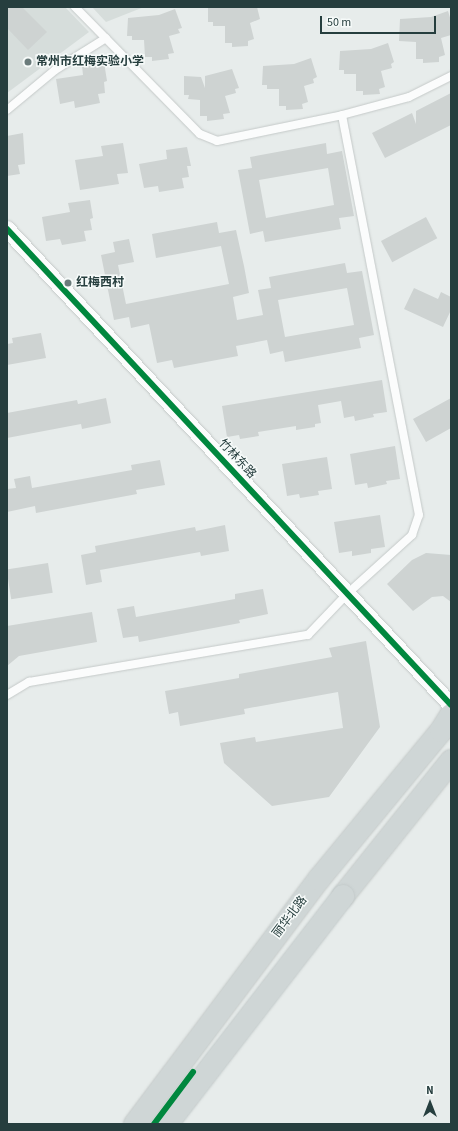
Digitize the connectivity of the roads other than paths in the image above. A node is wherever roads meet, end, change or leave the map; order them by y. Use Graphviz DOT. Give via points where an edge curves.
graph roads {
  1 [pos="75,7"];
  2 [pos="106,38"];
  3 [pos="451,76"];
  4 [pos="7,110"];
  5 [pos="342,115"];
  6 [pos="7,229"];
  7 [pos="347,594"];
  8 [pos="7,695"];
  9 [pos="451,705"];
  10 [pos="451,716"];
  11 [pos="451,761"];
  12 [pos="135,1124"];
  13 [pos="167,1124"];
  1 -- 2 [label="lane"];
  2 -- 4 [label="lane" via="55,70"];
  2 -- 5 [label="lane" via="200,134 217,141"];
  3 -- 5 [label="lane" via="409,97"];
  5 -- 7 [label="lane" via="419,515 412,534"];
  6 -- 7 [label="street, 竹林东路"];
  7 -- 8 [label="lane" via="308,634 29,682"];
  7 -- 9 [label="street, 竹林东路"];
  10 -- 12 [label="main road, 丽华北路" via="441,732 318,879"];
  11 -- 13 [label="main road, bridge"];
}
